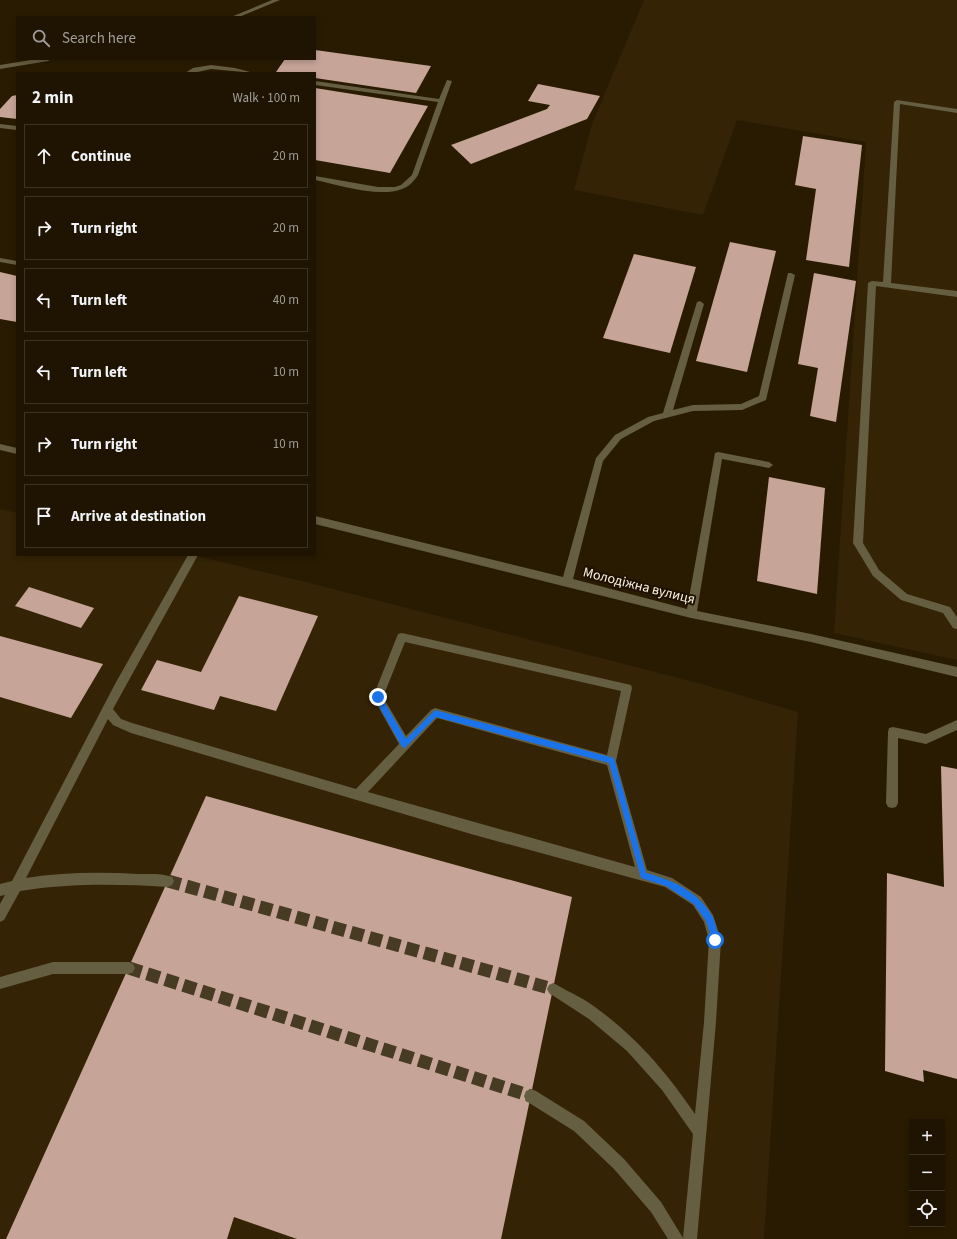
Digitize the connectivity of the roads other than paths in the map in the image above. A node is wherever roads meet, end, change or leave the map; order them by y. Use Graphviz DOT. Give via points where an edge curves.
graph roads {
  1 [pos="277,0"];
  2 [pos="237,16"];
  3 [pos="42,60"];
  4 [pos="0,67"];
  5 [pos="190,72"];
  6 [pos="244,72"];
  7 [pos="449,81"];
  8 [pos="316,83"];
  9 [pos="441,101"];
  10 [pos="957,111"];
  11 [pos="0,126"];
  12 [pos="16,128"];
  13 [pos="316,178"];
  14 [pos="0,260"];
  15 [pos="16,263"];
  16 [pos="791,275"];
  17 [pos="887,285"];
  18 [pos="957,294"];
  19 [pos="700,304"];
  20 [pos="667,415"];
  21 [pos="0,447"];
  22 [pos="16,451"];
  23 [pos="768,465"];
  24 [pos="316,520"];
  25 [pos="192,556"];
  26 [pos="568,582"];
  27 [pos="691,614"];
  28 [pos="957,625"];
  29 [pos="957,672"];
  30 [pos="108,710"];
  31 [pos="957,725"];
  32 [pos="405,745"];
  33 [pos="612,760"];
  34 [pos="358,795"];
  35 [pos="892,803"];
  36 [pos="643,876"];
  37 [pos="168,881"];
  38 [pos="16,886"];
  39 [pos="0,890"];
  40 [pos="0,916"];
  41 [pos="129,968"];
  42 [pos="0,983"];
  43 [pos="553,989"];
  44 [pos="531,1096"];
  45 [pos="700,1133"];
  46 [pos="676,1239"];
  47 [pos="690,1239"];
  1 -- 2 [label="street"];
  3 -- 4 [label="street"];
  5 -- 6 [label="street" via="207,67"];
  7 -- 9 [label="street"];
  8 -- 9 [label="street"];
  9 -- 13 [label="street" via="415,176 408,184 395,189 377,189"];
  10 -- 17 [label="street" via="897,102"];
  11 -- 12 [label="street"];
  14 -- 15 [label="street"];
  16 -- 20 [label="street" via="763,398 742,406 693,408"];
  17 -- 18 [label="street"];
  17 -- 28 [label="street" via="872,283 858,543 876,573 904,597 946,610"];
  19 -- 20 [label="street"];
  20 -- 26 [label="street" via="651,419 618,437 599,460"];
  21 -- 22 [label="street"];
  23 -- 27 [label="street" via="718,455"];
  24 -- 26 [label="street, Молодіжна вулиця"];
  25 -- 30 [label="street"];
  26 -- 27 [label="street, Молодіжна вулиця"];
  27 -- 29 [label="street, Молодіжна вулиця" via="811,638"];
  30 -- 34 [label="street" via="117,722 131,728"];
  30 -- 38 [label="street"];
  31 -- 35 [label="street" via="926,739 893,732"];
  32 -- 33 [label="street" via="435,713"];
  32 -- 33 [label="street" via="378,697 402,637 627,688"];
  32 -- 34 [label="street"];
  33 -- 36 [label="street"];
  34 -- 36 [label="street"];
  36 -- 45 [label="street" via="668,882 697,901 709,919 715,940"];
  37 -- 38 [label="street" via="92,877"];
  38 -- 39 [label="street"];
  38 -- 40 [label="street"];
  41 -- 42 [label="street" via="53,968"];
  43 -- 45 [label="street" via="594,1014 632,1046 667,1085"];
  44 -- 46 [label="street" via="579,1126 618,1164 656,1207"];
  45 -- 47 [label="street"];
}
